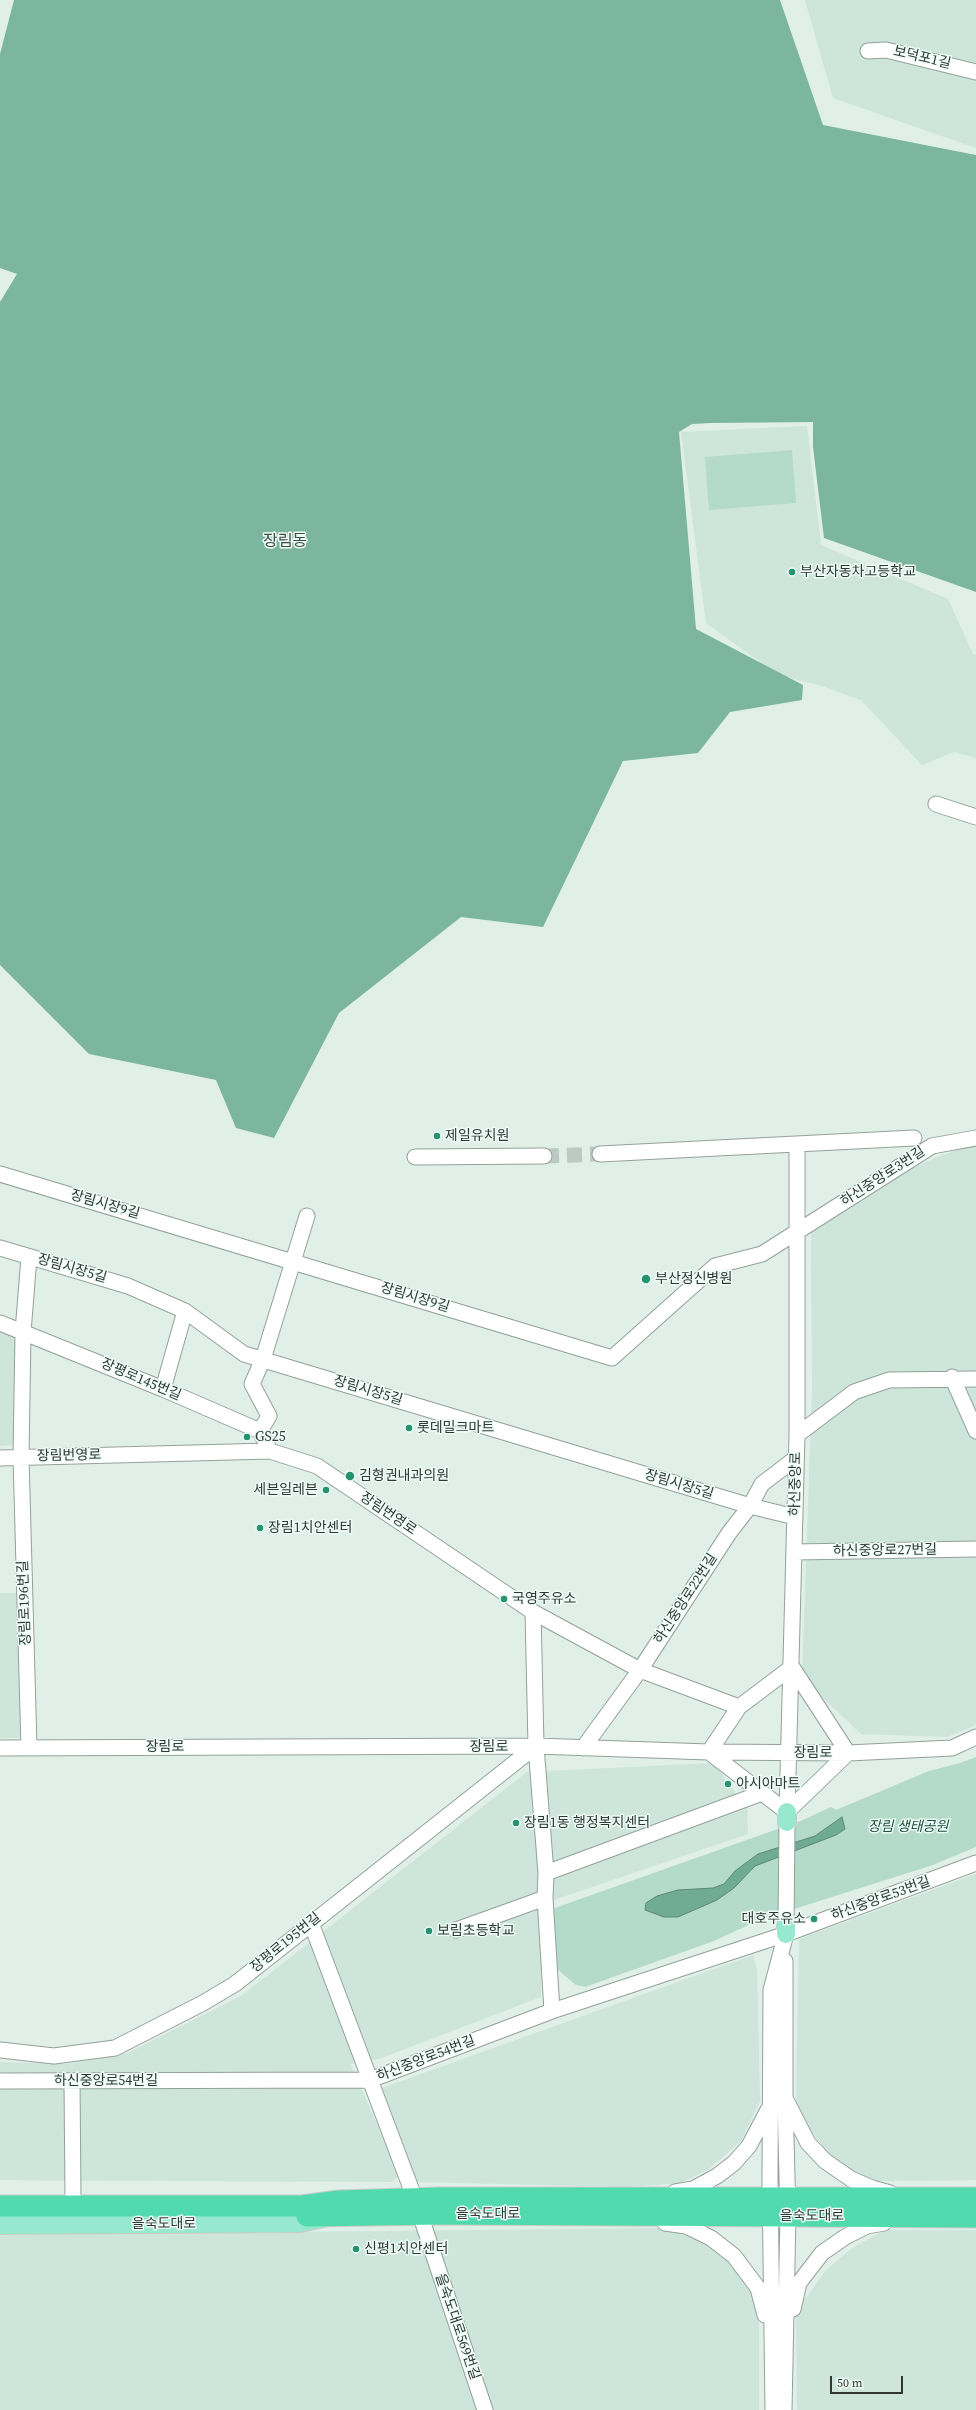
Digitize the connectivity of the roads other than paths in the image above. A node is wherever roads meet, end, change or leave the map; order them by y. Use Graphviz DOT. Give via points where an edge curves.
graph roads {
  1 [pos="868,51"];
  2 [pos="976,72"];
  3 [pos="936,804"];
  4 [pos="976,817"];
  5 [pos="914,1138"];
  6 [pos="976,1138"];
  7 [pos="796,1145"];
  8 [pos="600,1154"];
  9 [pos="544,1156"];
  10 [pos="415,1157"];
  11 [pos="0,1174"];
  12 [pos="307,1216"];
  13 [pos="796,1233"];
  14 [pos="0,1248"];
  15 [pos="29,1257"];
  16 [pos="293,1261"];
  17 [pos="185,1311"];
  18 [pos="0,1323"];
  19 [pos="23,1332"];
  20 [pos="263,1359"];
  21 [pos="952,1377"];
  22 [pos="976,1378"];
  23 [pos="163,1389"];
  24 [pos="260,1431"];
  25 [pos="976,1431"];
  26 [pos="797,1435"];
  27 [pos="270,1451"];
  28 [pos="21,1457"];
  29 [pos="0,1458"];
  30 [pos="796,1458"];
  31 [pos="750,1506"];
  32 [pos="795,1517"];
  33 [pos="976,1549"];
  34 [pos="794,1552"];
  35 [pos="533,1612"];
  36 [pos="792,1667"];
  37 [pos="640,1670"];
  38 [pos="739,1707"];
  39 [pos="976,1737"];
  40 [pos="536,1746"];
  41 [pos="0,1748"];
  42 [pos="29,1748"];
  43 [pos="583,1748"];
  44 [pos="709,1752"];
  45 [pos="790,1753"];
  46 [pos="848,1753"];
  47 [pos="762,1793"];
  48 [pos="787,1817"];
  49 [pos="976,1863"];
  50 [pos="546,1873"];
  51 [pos="545,1898"];
  52 [pos="311,1923"];
  53 [pos="456,1930"];
  54 [pos="786,1930"];
  55 [pos="552,2012"];
  56 [pos="0,2050"];
  57 [pos="370,2080"];
  58 [pos="0,2081"];
  59 [pos="72,2081"];
  60 [pos="785,2099"];
  61 [pos="770,2105"];
  62 [pos="0,2197"];
  63 [pos="73,2197"];
  64 [pos="976,2198"];
  65 [pos="641,2199"];
  66 [pos="0,2206"];
  67 [pos="417,2207"];
  68 [pos="779,2207"];
  69 [pos="910,2207"];
  70 [pos="338,2208"];
  71 [pos="624,2215"];
  72 [pos="0,2216"];
  73 [pos="976,2217"];
  74 [pos="0,2225"];
  75 [pos="779,2330"];
  76 [pos="485,2410"];
  77 [pos="773,2410"];
  78 [pos="784,2410"];
  1 -- 2 [label="street, 보덕포1길" via="886,50"];
  3 -- 4 [label="street"];
  5 -- 7 [label="street"];
  6 -- 13 [label="street, 하신중앙로3번길" via="932,1146"];
  7 -- 8 [label="street"];
  7 -- 13 [label="street, 하신중앙로"];
  9 -- 10 [label="street"];
  11 -- 16 [label="street, 장림시장9길"];
  12 -- 16 [label="street"];
  13 -- 16 [label="street, 장림시장9길" via="762,1254 715,1266 612,1358"];
  13 -- 26 [label="street, 하신중앙로"];
  14 -- 15 [label="street, 장림시장5길"];
  15 -- 17 [label="street, 장림시장5길" via="128,1286"];
  15 -- 19 [label="street, 장림로196번길"];
  16 -- 20 [label="street"];
  17 -- 20 [label="street, 장림시장5길" via="244,1354"];
  17 -- 23 [label="street"];
  18 -- 19 [label="street, 장평로145번길"];
  19 -- 23 [label="street, 장평로145번길"];
  19 -- 28 [label="street, 장림로196번길"];
  20 -- 24 [label="street" via="252,1384 269,1416"];
  20 -- 31 [label="street, 장림시장5길"];
  21 -- 22 [label="street"];
  21 -- 25 [label="street"];
  21 -- 26 [label="street" via="889,1380 854,1392"];
  23 -- 24 [label="street, 장평로145번길"];
  24 -- 27 [label="street"];
  26 -- 30 [label="street, 하신중앙로"];
  27 -- 28 [label="street, 장림번영로"];
  27 -- 35 [label="street, 장림번영로" via="317,1466"];
  28 -- 29 [label="street, 장림번영로"];
  28 -- 42 [label="street, 장림로196번길"];
  30 -- 31 [label="street, 하신중앙로22번길" via="762,1484"];
  30 -- 32 [label="street, 하신중앙로"];
  31 -- 32 [label="street, 장림시장5길"];
  31 -- 37 [label="street, 하신중앙로22번길" via="729,1533"];
  32 -- 34 [label="street, 하신중앙로"];
  33 -- 34 [label="street, 하신중앙로27번길"];
  34 -- 36 [label="street, 하신중앙로"];
  35 -- 37 [label="street, 장림번영로"];
  35 -- 40 [label="street"];
  36 -- 38 [label="street"];
  36 -- 45 [label="street, 하신중앙로"];
  36 -- 46 [label="street"];
  37 -- 38 [label="street, 장림번영로"];
  37 -- 43 [label="street, 하신중앙로22번길"];
  38 -- 44 [label="street"];
  39 -- 46 [label="street, 장림로" via="952,1748"];
  40 -- 42 [label="street, 장림로"];
  40 -- 43 [label="street, 장림로"];
  40 -- 50 [label="street"];
  40 -- 52 [label="street, 장평로195번길"];
  41 -- 42 [label="street, 장림로"];
  43 -- 44 [label="street, 장림로"];
  44 -- 45 [label="street, 장림로"];
  44 -- 47 [label="street"];
  45 -- 46 [label="street, 장림로"];
  45 -- 48 [label="street, 하신중앙로"];
  46 -- 48 [label="street"];
  47 -- 48 [label="street"];
  47 -- 50 [label="street"];
  48 -- 54 [label="street, 하신중앙로"];
  49 -- 54 [label="street, 하신중앙로53번길"];
  50 -- 51 [label="street"];
  51 -- 53 [label="street"];
  51 -- 55 [label="street"];
  52 -- 56 [label="street, 장평로195번길" via="235,1984 115,2048 54,2056"];
  52 -- 57 [label="street, 을숙도대로569번길"];
  54 -- 55 [label="street, 하신중앙로54번길"];
  54 -- 60 [label="street"];
  54 -- 61 [label="street" via="771,1990"];
  55 -- 57 [label="street, 하신중앙로54번길"];
  57 -- 59 [label="street, 하신중앙로54번길"];
  57 -- 67 [label="street, 을숙도대로569번길"];
  58 -- 59 [label="street, 하신중앙로54번길"];
  59 -- 63 [label="street"];
  60 -- 68 [label="street"];
  60 -- 69 [label="street" via="808,2143 826,2161 851,2179"];
  61 -- 65 [label="street" via="749,2146 718,2176 693,2189"];
  61 -- 68 [label="street"];
  62 -- 63 [label="main road, 을숙도대로"];
  63 -- 70 [label="main road, 을숙도대로" via="302,2198"];
  64 -- 69 [label="highway, 을숙도대로"];
  65 -- 67 [label="highway, 을숙도대로"];
  65 -- 68 [label="highway, 을숙도대로"];
  66 -- 70 [label="highway"];
  67 -- 70 [label="highway, 을숙도대로"];
  67 -- 71 [label="highway, 을숙도대로"];
  67 -- 76 [label="street, 을숙도대로569번길"];
  68 -- 69 [label="highway, 을숙도대로"];
  68 -- 71 [label="highway, 을숙도대로"];
  68 -- 75 [label="street"];
  69 -- 73 [label="highway, 을숙도대로"];
  69 -- 75 [label="street" via="845,2237 822,2253 799,2283"];
  70 -- 72 [label="highway"];
  70 -- 74 [label="main road, 을숙도대로" via="300,2223"];
  71 -- 75 [label="street" via="686,2226 711,2238 734,2256 758,2288 766,2322"];
  75 -- 77 [label="street"];
  75 -- 78 [label="street"];
}
